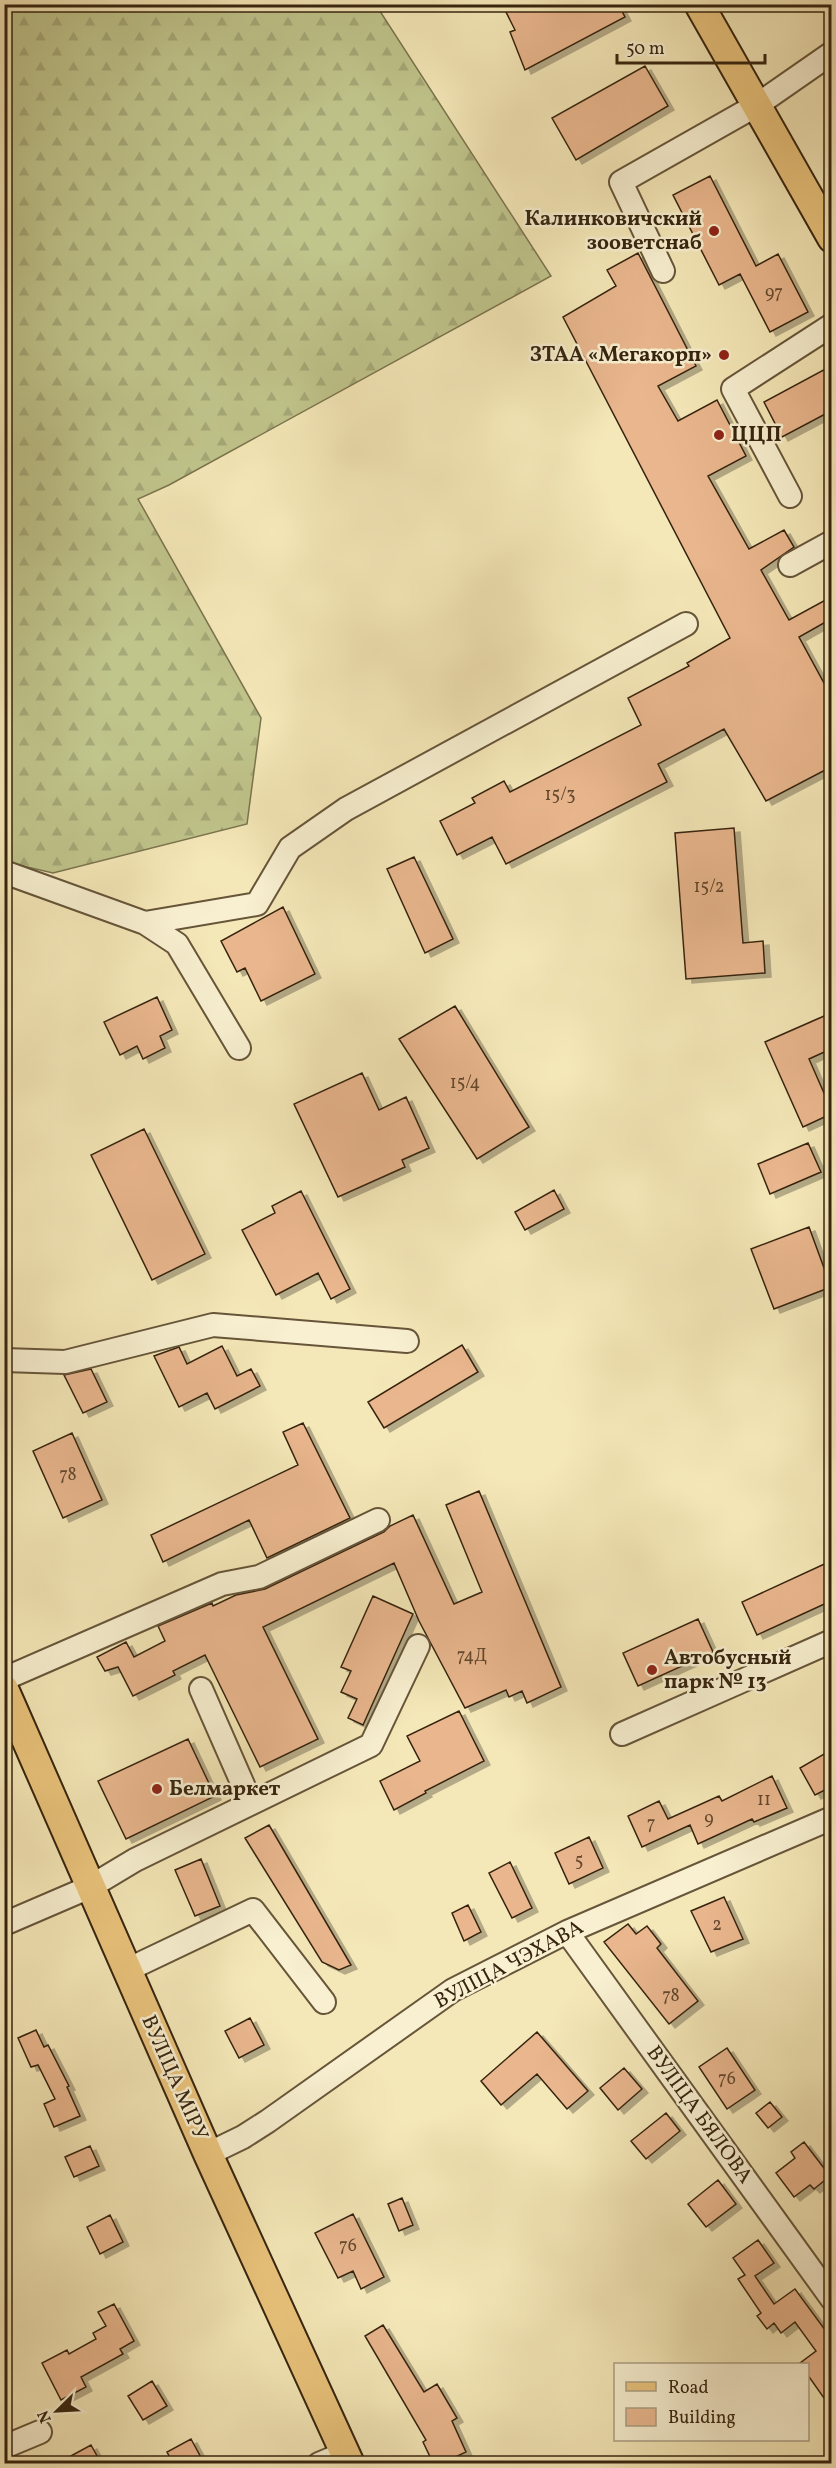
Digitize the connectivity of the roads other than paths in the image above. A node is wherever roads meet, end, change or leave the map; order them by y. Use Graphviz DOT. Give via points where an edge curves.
graph roads {
  1 [pos="699,4"];
  2 [pos="831,53"];
  3 [pos="757,105"];
  4 [pos="831,238"];
  5 [pos="663,271"];
  6 [pos="831,325"];
  7 [pos="790,496"];
  8 [pos="831,542"];
  9 [pos="790,565"];
  10 [pos="686,624"];
  11 [pos="4,872"];
  12 [pos="145,922"];
  13 [pos="239,1048"];
  14 [pos="407,1341"];
  15 [pos="4,1360"];
  16 [pos="378,1520"];
  17 [pos="831,1641"];
  18 [pos="418,1646"];
  19 [pos="4,1679"];
  20 [pos="4,1689"];
  21 [pos="201,1689"];
  22 [pos="622,1734"];
  23 [pos="251,1803"];
  24 [pos="831,1818"];
  25 [pos="90,1887"];
  26 [pos="4,1924"];
  27 [pos="567,1932"];
  28 [pos="127,1970"];
  29 [pos="324,2002"];
  30 [pos="208,2154"];
  31 [pos="831,2298"];
  32 [pos="40,2432"];
  33 [pos="4,2447"];
  34 [pos="348,2458"];
  35 [pos="319,2463"];
  1 -- 3 [label="main road"];
  2 -- 3 [label="street"];
  3 -- 4 [label="main road"];
  3 -- 5 [label="street" via="621,182"];
  6 -- 7 [label="street" via="733,389"];
  8 -- 9 [label="street"];
  10 -- 12 [label="street" via="346,809 290,848 257,904"];
  11 -- 12 [label="street"];
  12 -- 13 [label="street" via="177,944"];
  14 -- 15 [label="street" via="213,1325 65,1362"];
  16 -- 19 [label="street" via="259,1577 222,1584"];
  17 -- 22 [label="street"];
  18 -- 23 [label="street" via="371,1745"];
  20 -- 25 [label="main road, ВУЛІЦА МІРУ"];
  21 -- 23 [label="street"];
  23 -- 25 [label="street" via="135,1860"];
  24 -- 27 [label="street, ВУЛІЦА ЧЭХАВА"];
  25 -- 26 [label="street"];
  25 -- 28 [label="main road, ВУЛІЦА МІРУ"];
  27 -- 30 [label="street, ВУЛІЦА ЧЭХАВА" via="453,1990 268,2121"];
  27 -- 31 [label="street, ВУЛІЦА БЯЛОВА"];
  28 -- 29 [label="street" via="253,1911"];
  28 -- 30 [label="main road, ВУЛІЦА МІРУ"];
  30 -- 34 [label="main road, ВУЛІЦА МІРУ"];
  32 -- 33 [label="street"];
  34 -- 35 [label="street"];
}
